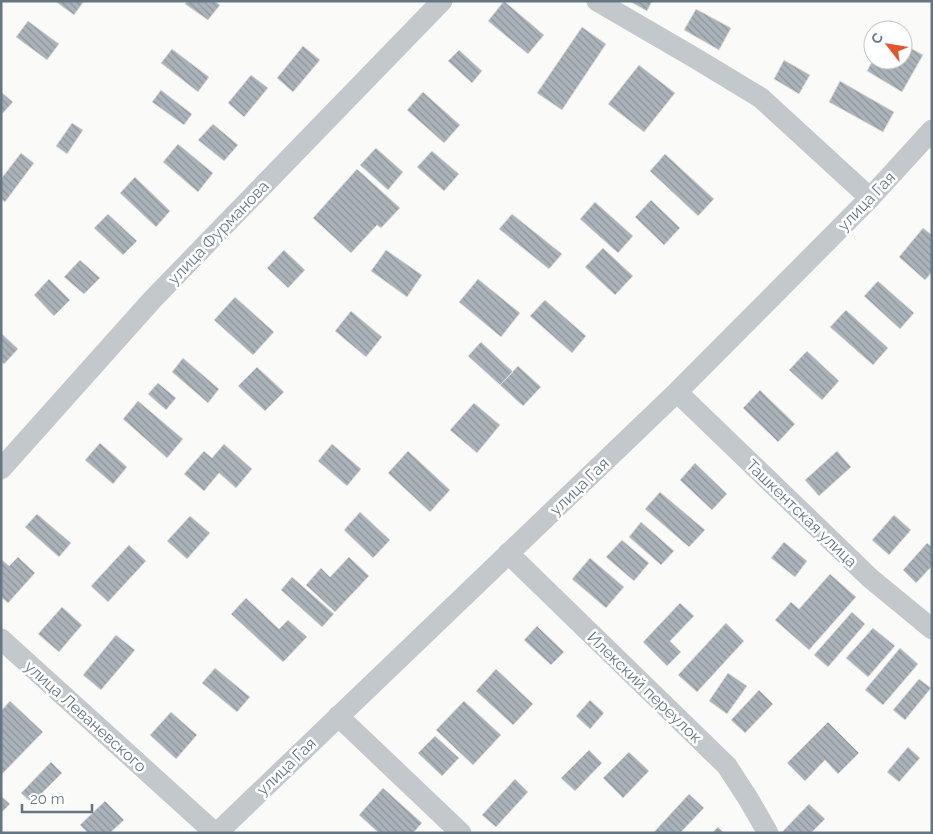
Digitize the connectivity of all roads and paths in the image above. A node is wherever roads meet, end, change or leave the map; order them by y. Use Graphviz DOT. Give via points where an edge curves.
graph roads {
  1 [pos="442,1"];
  2 [pos="596,1"];
  3 [pos="929,139"];
  4 [pos="870,198"];
  5 [pos="677,392"];
  6 [pos="1,470"];
  7 [pos="508,553"];
  8 [pos="932,629"];
  9 [pos="1,639"];
  10 [pos="338,716"];
  11 [pos="216,833"];
  12 [pos="460,833"];
  13 [pos="768,833"];
  1 -- 6 [label="street, улица Фурманова" via="152,300"];
  2 -- 4 [label="street" via="761,98"];
  3 -- 4 [label="street, улица Гая"];
  4 -- 5 [label="street, улица Гая"];
  5 -- 7 [label="street, улица Гая"];
  5 -- 8 [label="street, Ташкентская улица" via="870,578"];
  7 -- 10 [label="street, улица Гая"];
  7 -- 13 [label="street, Илекский переулок" via="727,766"];
  9 -- 11 [label="street, улица Леваневского"];
  10 -- 11 [label="street, улица Гая"];
  10 -- 12 [label="street"];
}
